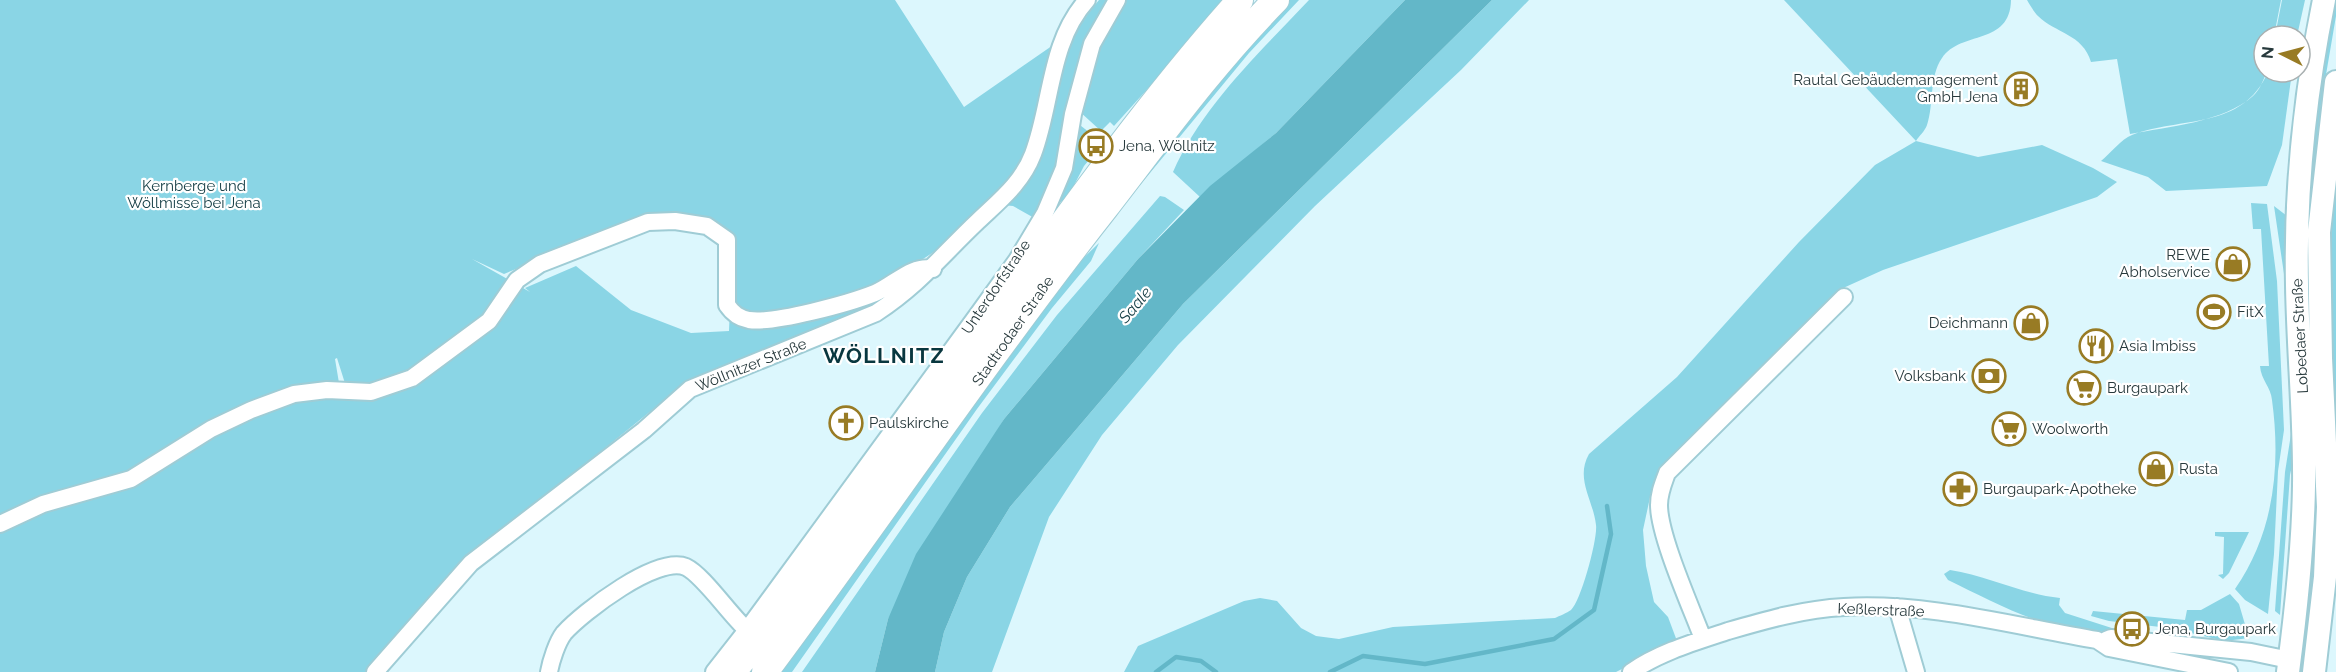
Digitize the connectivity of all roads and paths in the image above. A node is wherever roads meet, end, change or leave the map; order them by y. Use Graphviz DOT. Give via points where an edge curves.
graph roads {
  1 [pos="1087,0"];
  2 [pos="1117,0"];
  3 [pos="1240,0"];
  4 [pos="1276,0"];
  5 [pos="2324,0"];
  6 [pos="2336,82"];
  7 [pos="933,269"];
  8 [pos="1844,297"];
  9 [pos="0,524"];
  10 [pos="1897,607"];
  11 [pos="747,630"];
  12 [pos="1703,639"];
  13 [pos="2103,642"];
  14 [pos="2288,666"];
  15 [pos="2322,670"];
  16 [pos="375,672"];
  17 [pos="549,672"];
  18 [pos="714,672"];
  19 [pos="733,672"];
  20 [pos="765,672"];
  21 [pos="1631,672"];
  22 [pos="1916,672"];
  23 [pos="2229,672"];
  1 -- 7 [label="street, Wöllnitzer Straße" via="1072,20 1062,44 1034,153 1020,180"];
  2 -- 11 [label="street, Unterdorfstraße" via="1092,44 1059,185 1017,260"];
  3 -- 19 [label="main road, Stadtrodaer Straße" via="1108,162 825,553"];
  4 -- 20 [label="main road, Stadtrodaer Straße" via="1198,87 1067,255"];
  5 -- 14 [label="main road, Lobedaer Straße" via="2305,117 2300,195 2297,284 2304,488"];
  6 -- 15 [label="main road, Lobedaer Straße" via="2319,232 2328,507"];
  7 -- 9 [label="street" via="918,268 862,297 785,317 747,320 733,314 727,305 727,240 707,226 648,222 540,264 517,280 489,321 412,378 371,393 327,390 294,394 211,429 131,479 43,504"];
  7 -- 16 [label="street, Wöllnitzer Straße" via="876,313 690,389 644,430 471,563"];
  8 -- 12 [label="street" via="1667,473 1659,507 1665,536"];
  10 -- 12 [label="street, Keßlerstraße" via="1824,609 1759,622"];
  10 -- 13 [label="street, Keßlerstraße"];
  10 -- 22 [label="street"];
  11 -- 17 [label="street" via="695,573 685,567 661,567 633,581 563,634"];
  11 -- 18 [label="street, Unterdorfstraße"];
  12 -- 21 [label="street, Keßlerstraße"];
  13 -- 14 [label="street, Keßlerstraße" via="2111,638 2250,652"];
  13 -- 23 [label="street, Keßlerstraße" via="2109,648"];
  14 -- 15 [label="main road, Keßlerstraße"];
}
